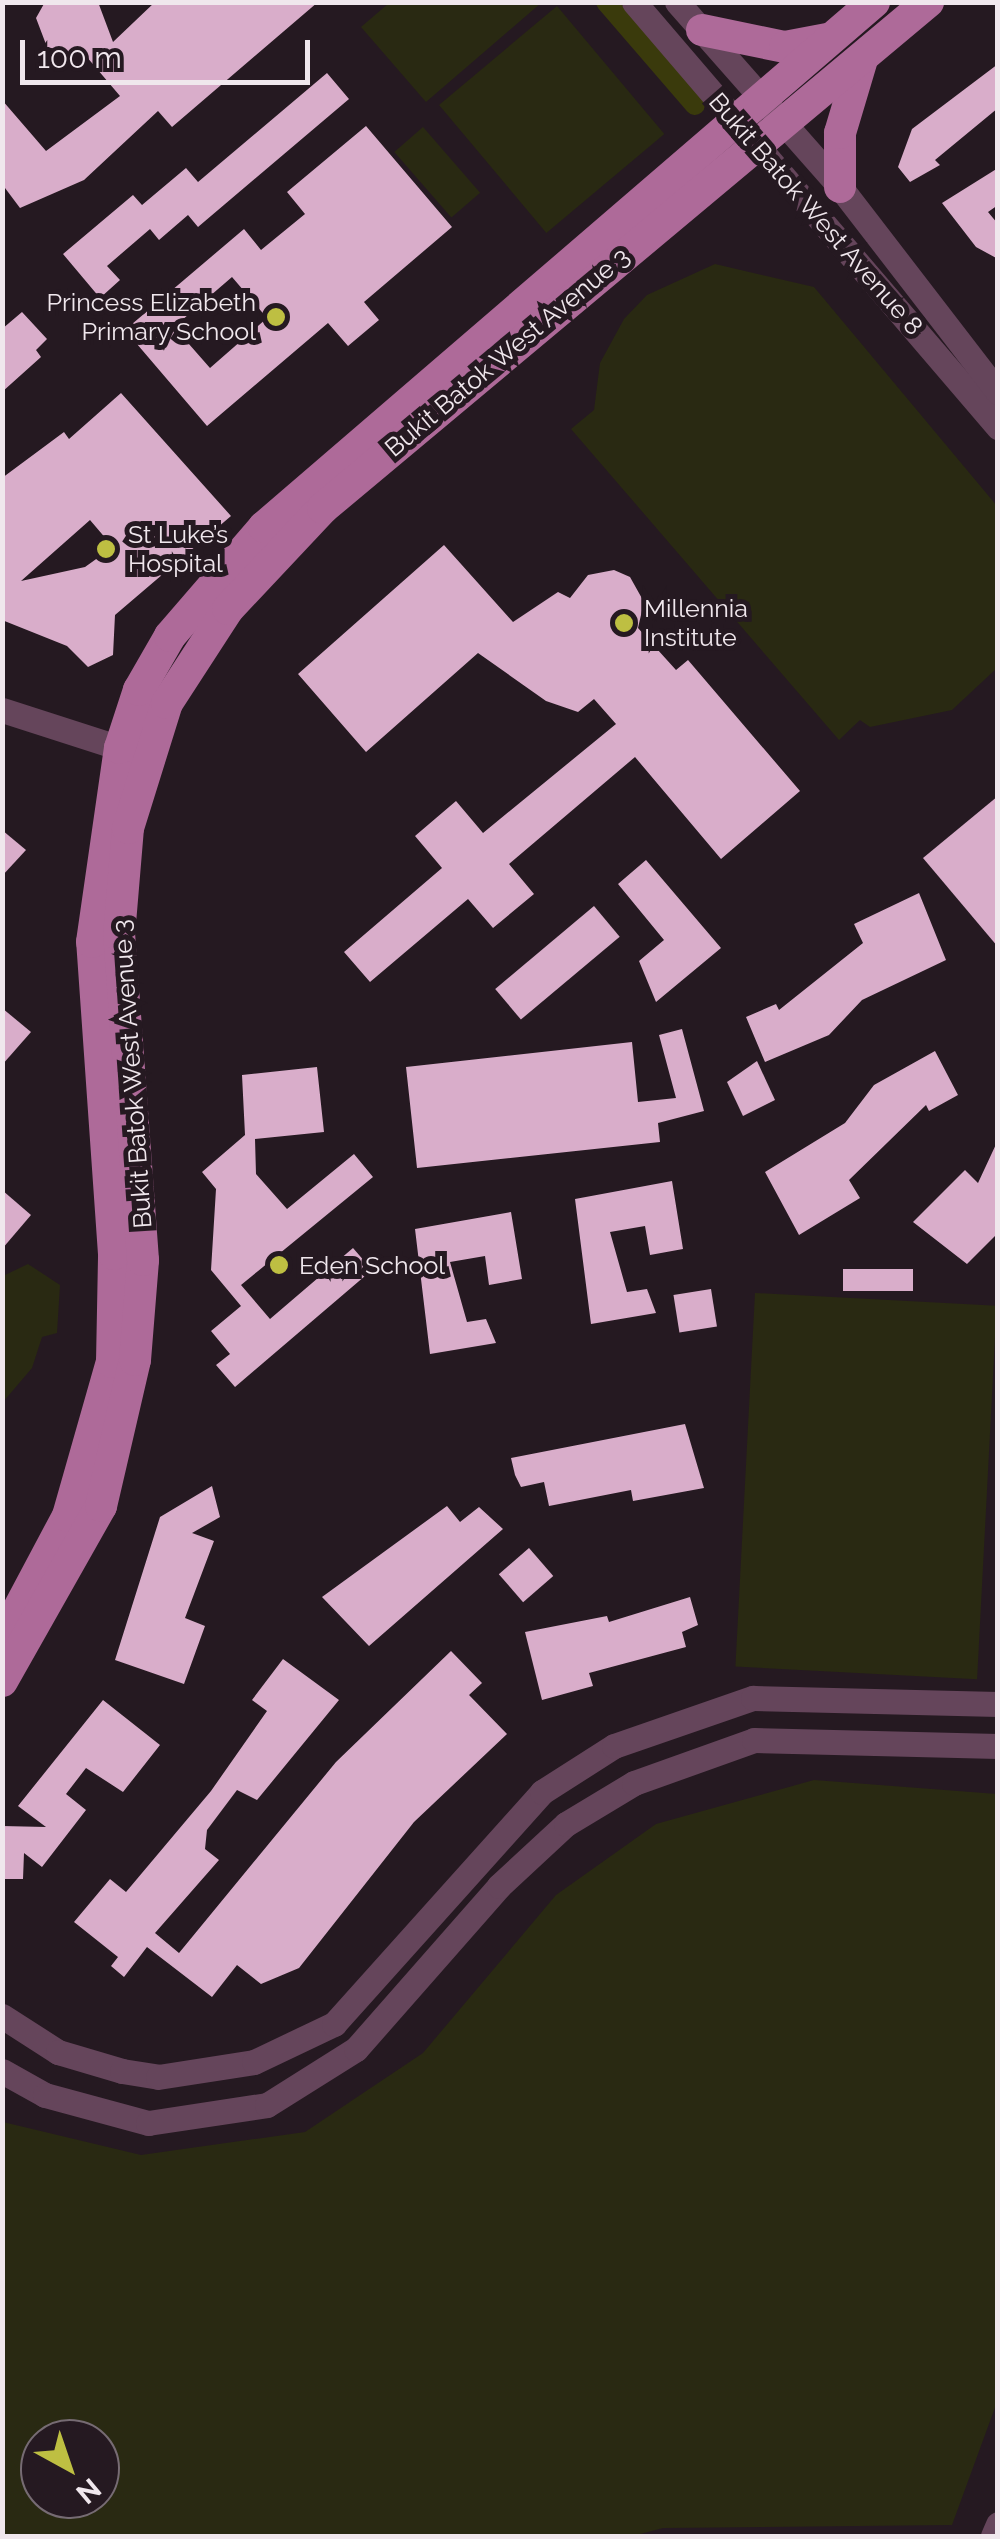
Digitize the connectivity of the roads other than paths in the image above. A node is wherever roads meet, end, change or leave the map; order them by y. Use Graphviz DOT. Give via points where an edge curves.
graph roads {
  1 [pos="634,2"];
  2 [pos="677,2"];
  3 [pos="874,2"];
  4 [pos="928,2"];
  5 [pos="702,30"];
  6 [pos="831,38"];
  7 [pos="862,59"];
  8 [pos="748,109"];
  9 [pos="772,135"];
  10 [pos="840,187"];
  11 [pos="998,392"];
  12 [pos="998,426"];
  13 [pos="2,710"];
  14 [pos="133,752"];
  15 [pos="2,1640"];
  16 [pos="2,1681"];
  17 [pos="998,1704"];
  18 [pos="998,1746"];
  19 [pos="2,2016"];
  20 [pos="2,2072"];
  21 [pos="998,2524"];
  22 [pos="993,2536"];
  1 -- 8 [label="street, Bukit Batok West Avenue 8"];
  2 -- 5 [label="street, Bukit Batok West Avenue 8"];
  3 -- 6 [label="main road, Bukit Batok West Avenue 3"];
  4 -- 7 [label="main road, Bukit Batok West Avenue 3"];
  5 -- 6 [label="main road" via="785,47"];
  5 -- 8 [label="street, Bukit Batok West Avenue 8"];
  6 -- 8 [label="main road, Bukit Batok West Avenue 3"];
  7 -- 9 [label="main road, Bukit Batok West Avenue 3"];
  7 -- 10 [label="main road" via="840,133"];
  8 -- 9 [label="street, Bukit Batok West Avenue 8"];
  8 -- 14 [label="main road, Bukit Batok West Avenue 3" via="264,527 170,636"];
  9 -- 10 [label="street, Bukit Batok West Avenue 8"];
  9 -- 12 [label="street, Bukit Batok West Avenue 8"];
  9 -- 14 [label="main road, Bukit Batok West Avenue 3" via="323,508 228,609"];
  10 -- 11 [label="street, Bukit Batok West Avenue 8"];
  13 -- 14 [label="street"];
  14 -- 15 [label="main road, Bukit Batok West Avenue 3" via="92,942 114,1254 112,1362 68,1516"];
  14 -- 16 [label="main road, Bukit Batok West Avenue 3" via="119,935 143,1260 135,1360 100,1506"];
  17 -- 19 [label="street" via="754,1698 614,1746 542,1792 334,2024 254,2062 158,2078 58,2052"];
  18 -- 20 [label="street" via="754,1740 634,1783 566,1824 512,1874 406,1999 345,2058 266,2105 148,2124 45,2095"];
  21 -- 22 [label="street"];
}
